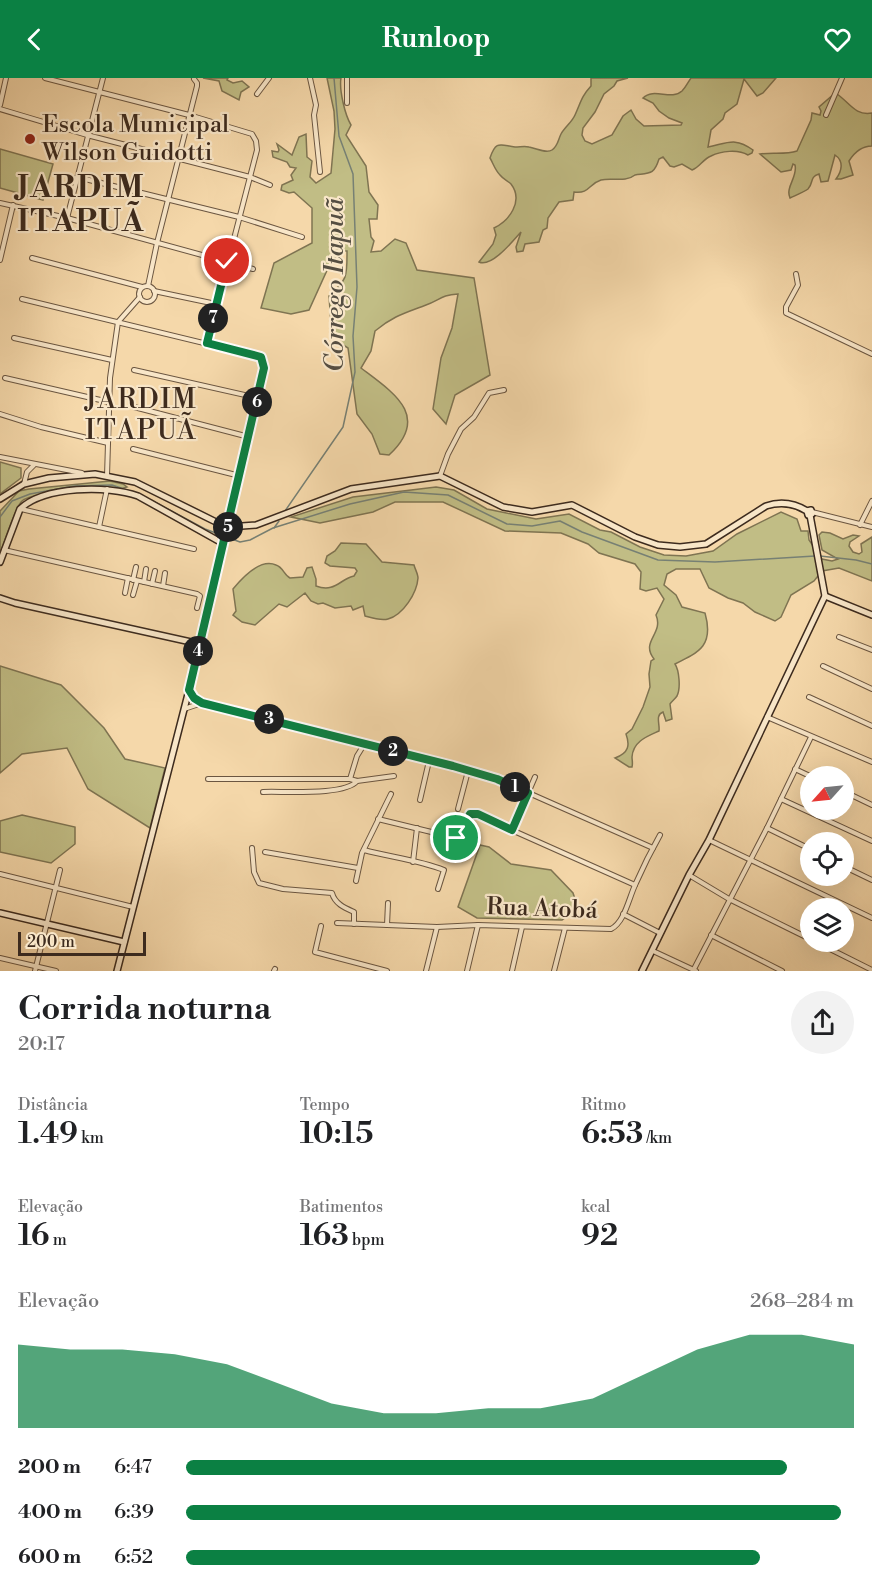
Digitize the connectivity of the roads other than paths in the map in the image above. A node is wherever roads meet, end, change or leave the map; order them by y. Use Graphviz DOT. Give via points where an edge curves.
graph roads {
  1 [pos="6,78"];
  2 [pos="45,78"];
  3 [pos="103,78"];
  4 [pos="193,78"];
  5 [pos="269,78"];
  6 [pos="310,78"];
  7 [pos="347,78"];
  8 [pos="842,78"];
  9 [pos="99,92"];
  10 [pos="257,94"];
  11 [pos="347,103"];
  12 [pos="0,106"];
  13 [pos="189,115"];
  14 [pos="826,115"];
  15 [pos="87,135"];
  16 [pos="180,158"];
  17 [pos="320,172"];
  18 [pos="77,177"];
  19 [pos="250,177"];
  20 [pos="270,185"];
  21 [pos="168,200"];
  22 [pos="0,203"];
  23 [pos="13,205"];
  24 [pos="239,217"];
  25 [pos="67,218"];
  26 [pos="302,237"];
  27 [pos="157,243"];
  28 [pos="32,258"];
  29 [pos="0,260"];
  30 [pos="227,261"];
  31 [pos="253,269"];
  32 [pos="796,274"];
  33 [pos="148,286"];
  34 [pos="142,287"];
  35 [pos="154,291"];
  36 [pos="140,297"];
  37 [pos="22,299"];
  38 [pos="216,304"];
  39 [pos="118,322"];
  40 [pos="14,338"];
  41 [pos="207,343"];
  42 [pos="872,354"];
  43 [pos="112,360"];
  44 [pos="134,370"];
  45 [pos="5,378"];
  46 [pos="504,390"];
  47 [pos="258,398"];
  48 [pos="109,402"];
  49 [pos="134,407"];
  50 [pos="0,414"];
  51 [pos="249,437"];
  52 [pos="108,443"];
  53 [pos="133,449"];
  54 [pos="0,457"];
  55 [pos="34,465"];
  56 [pos="85,474"];
  57 [pos="107,476"];
  58 [pos="240,476"];
  59 [pos="440,476"];
  60 [pos="24,484"];
  61 [pos="107,489"];
  62 [pos="0,499"];
  63 [pos="872,501"];
  64 [pos="20,509"];
  65 [pos="810,513"];
  66 [pos="860,525"];
  67 [pos="99,527"];
  68 [pos="872,527"];
  69 [pos="226,536"];
  70 [pos="194,549"];
  71 [pos="4,550"];
  72 [pos="0,562"];
  73 [pos="136,567"];
  74 [pos="146,570"];
  75 [pos="155,571"];
  76 [pos="165,573"];
  77 [pos="133,580"];
  78 [pos="144,582"];
  79 [pos="152,584"];
  80 [pos="163,586"];
  81 [pos="125,593"];
  82 [pos="133,595"];
  83 [pos="825,596"];
  84 [pos="0,598"];
  85 [pos="196,608"];
  86 [pos="872,615"];
  87 [pos="839,637"];
  88 [pos="200,644"];
  89 [pos="872,650"];
  90 [pos="823,666"];
  91 [pos="872,688"];
  92 [pos="189,690"];
  93 [pos="809,697"];
  94 [pos="202,703"];
  95 [pos="184,709"];
  96 [pos="767,717"];
  97 [pos="872,726"];
  98 [pos="810,737"];
  99 [pos="365,743"];
  100 [pos="429,761"];
  101 [pos="872,762"];
  102 [pos="795,769"];
  103 [pos="468,771"];
  104 [pos="800,771"];
  105 [pos="394,776"];
  106 [pos="535,777"];
  107 [pos="208,778"];
  108 [pos="350,779"];
  109 [pos="357,781"];
  110 [pos="263,792"];
  111 [pos="528,793"];
  112 [pos="391,794"];
  113 [pos="854,796"];
  114 [pos="781,799"];
  115 [pos="420,800"];
  116 [pos="872,805"];
  117 [pos="458,809"];
  118 [pos="378,819"];
  119 [pos="417,828"];
  120 [pos="767,828"];
  121 [pos="512,830"];
  122 [pos="660,835"];
  123 [pos="709,840"];
  124 [pos="872,841"];
  125 [pos="800,844"];
  126 [pos="252,848"];
  127 [pos="653,848"];
  128 [pos="364,850"];
  129 [pos="265,852"];
  130 [pos="751,860"];
  131 [pos="413,862"];
  132 [pos="358,868"];
  133 [pos="60,870"];
  134 [pos="854,871"];
  135 [pos="0,874"];
  136 [pos="689,875"];
  137 [pos="872,880"];
  138 [pos="357,881"];
  139 [pos="635,885"];
  140 [pos="56,888"];
  141 [pos="438,889"];
  142 [pos="729,898"];
  143 [pos="388,903"];
  144 [pos="133,907"];
  145 [pos="0,913"];
  146 [pos="623,914"];
  147 [pos="872,918"];
  148 [pos="337,923"];
  149 [pos="354,924"];
  150 [pos="46,925"];
  151 [pos="387,925"];
  152 [pos="478,925"];
  153 [pos="321,926"];
  154 [pos="437,927"];
  155 [pos="522,927"];
  156 [pos="565,928"];
  157 [pos="660,933"];
  158 [pos="800,934"];
  159 [pos="711,935"];
  160 [pos="124,942"];
  161 [pos="653,951"];
  162 [pos="836,952"];
  163 [pos="0,958"];
  164 [pos="861,965"];
  165 [pos="36,969"];
  166 [pos="872,970"];
  167 [pos="56,971"];
  168 [pos="117,971"];
  169 [pos="387,971"];
  170 [pos="426,971"];
  171 [pos="467,971"];
  172 [pos="512,971"];
  173 [pos="554,971"];
  174 [pos="642,971"];
  175 [pos="694,971"];
  176 [pos="782,971"];
  177 [pos="858,971"];
  1 -- 12 [label="street"];
  2 -- 9 [label="street"];
  3 -- 9 [label="street"];
  4 -- 13 [label="street" via="197,83"];
  5 -- 10 [label="street"];
  6 -- 17 [label="street" via="316,105"];
  7 -- 11 [label="street"];
  8 -- 14 [label="street"];
  9 -- 13 [label="street"];
  9 -- 15 [label="street"];
  12 -- 15 [label="street"];
  13 -- 16 [label="street"];
  13 -- 19 [label="street" via="252,134 257,146"];
  15 -- 16 [label="street"];
  15 -- 18 [label="street"];
  16 -- 19 [label="street"];
  16 -- 21 [label="street"];
  18 -- 21 [label="street"];
  18 -- 25 [label="street"];
  19 -- 20 [label="street"];
  19 -- 24 [label="street"];
  21 -- 24 [label="street"];
  21 -- 27 [label="street"];
  22 -- 23 [label="street"];
  23 -- 25 [label="street"];
  23 -- 29 [label="street"];
  24 -- 26 [label="street"];
  24 -- 30 [label="street"];
  25 -- 27 [label="street"];
  27 -- 30 [label="street"];
  27 -- 33 [label="street"];
  28 -- 34 [label="street"];
  30 -- 31 [label="street"];
  30 -- 38 [label="street"];
  32 -- 42 [label="street" via="798,285 786,313"];
  33 -- 34 [label="street"];
  33 -- 35 [label="street"];
  34 -- 36 [label="street"];
  35 -- 36 [label="street" via="150,301"];
  35 -- 38 [label="street"];
  36 -- 39 [label="street"];
  37 -- 39 [label="street"];
  38 -- 41 [label="street"];
  39 -- 41 [label="street"];
  39 -- 43 [label="street"];
  40 -- 43 [label="street"];
  41 -- 47 [label="street" via="261,357 264,368"];
  43 -- 48 [label="street"];
  44 -- 47 [label="street"];
  45 -- 48 [label="street"];
  46 -- 59 [label="street" via="489,393 461,429"];
  47 -- 51 [label="street"];
  48 -- 52 [label="street"];
  49 -- 51 [label="street"];
  50 -- 52 [label="street"];
  51 -- 58 [label="street"];
  52 -- 57 [label="street"];
  53 -- 58 [label="street"];
  54 -- 55 [label="street"];
  55 -- 56 [label="street"];
  55 -- 60 [label="street"];
  56 -- 57 [label="street"];
  56 -- 60 [label="street"];
  57 -- 69 [label="street" via="135,482"];
  58 -- 69 [label="street"];
  59 -- 65 [label="street" via="503,507 532,512 573,505 658,545 706,544 774,503 796,504"];
  59 -- 69 [label="street" via="351,489"];
  60 -- 62 [label="street"];
  61 -- 64 [label="street" via="39,496"];
  61 -- 67 [label="street"];
  61 -- 69 [label="street" via="138,496"];
  63 -- 66 [label="street"];
  64 -- 67 [label="street"];
  64 -- 71 [label="street"];
  65 -- 66 [label="street"];
  65 -- 83 [label="street"];
  66 -- 68 [label="street"];
  67 -- 70 [label="street"];
  69 -- 88 [label="street"];
  71 -- 72 [label="street"];
  71 -- 77 [label="street"];
  73 -- 77 [label="street"];
  74 -- 78 [label="street"];
  75 -- 79 [label="street"];
  76 -- 80 [label="street"];
  77 -- 78 [label="street"];
  77 -- 81 [label="street"];
  77 -- 82 [label="street"];
  78 -- 79 [label="street"];
  79 -- 80 [label="street"];
  80 -- 85 [label="street" via="201,596"];
  83 -- 86 [label="street"];
  83 -- 96 [label="street"];
  84 -- 88 [label="street"];
  87 -- 89 [label="street"];
  88 -- 92 [label="street"];
  90 -- 91 [label="street"];
  92 -- 94 [label="street"];
  92 -- 95 [label="street"];
  93 -- 97 [label="street"];
  94 -- 95 [label="street"];
  94 -- 99 [label="street"];
  95 -- 144 [label="street"];
  96 -- 98 [label="street"];
  96 -- 123 [label="street"];
  98 -- 101 [label="street"];
  98 -- 102 [label="street"];
  99 -- 100 [label="street"];
  99 -- 108 [label="street"];
  100 -- 103 [label="street"];
  100 -- 115 [label="street"];
  102 -- 104 [label="street"];
  102 -- 114 [label="street"];
  103 -- 111 [label="street"];
  103 -- 117 [label="street"];
  105 -- 109 [label="street"];
  106 -- 111 [label="street"];
  107 -- 108 [label="street"];
  108 -- 109 [label="street"];
  109 -- 110 [label="street" via="333,790"];
  111 -- 121 [label="street"];
  111 -- 127 [label="street"];
  112 -- 118 [label="street"];
  113 -- 116 [label="street"];
  114 -- 120 [label="street"];
  114 -- 124 [label="street"];
  118 -- 119 [label="street"];
  118 -- 128 [label="street"];
  119 -- 121 [label="street" via="456,838 470,814 478,814"];
  119 -- 131 [label="street"];
  120 -- 125 [label="street"];
  120 -- 130 [label="street"];
  121 -- 139 [label="street"];
  122 -- 127 [label="street, Rua Atobá"];
  123 -- 130 [label="street"];
  123 -- 136 [label="street"];
  126 -- 149 [label="street" via="254,872 260,882 283,889 332,893 342,906 354,912"];
  127 -- 139 [label="street, Rua Atobá"];
  128 -- 131 [label="street"];
  128 -- 132 [label="street"];
  129 -- 132 [label="street"];
  130 -- 142 [label="street"];
  130 -- 147 [label="street"];
  131 -- 141 [label="street" via="444,870"];
  132 -- 138 [label="street"];
  133 -- 140 [label="street"];
  134 -- 137 [label="street"];
  135 -- 140 [label="street"];
  136 -- 142 [label="street"];
  136 -- 157 [label="street"];
  139 -- 146 [label="street, Rua Atobá"];
  140 -- 144 [label="street"];
  140 -- 150 [label="street"];
  142 -- 158 [label="street"];
  142 -- 159 [label="street"];
  143 -- 151 [label="street"];
  144 -- 160 [label="street"];
  145 -- 150 [label="street"];
  146 -- 156 [label="street, Rua Atobá" via="611,929"];
  146 -- 157 [label="street"];
  148 -- 149 [label="street, Rua Atobá"];
  149 -- 151 [label="street, Rua Atobá"];
  150 -- 160 [label="street"];
  150 -- 165 [label="street"];
  151 -- 154 [label="street, Rua Atobá"];
  152 -- 154 [label="street, Rua Atobá"];
  152 -- 155 [label="street, Rua Atobá"];
  152 -- 171 [label="street"];
  153 -- 169 [label="street" via="315,952"];
  154 -- 170 [label="street"];
  155 -- 156 [label="street, Rua Atobá"];
  155 -- 172 [label="street"];
  156 -- 173 [label="street"];
  157 -- 161 [label="street"];
  159 -- 175 [label="street"];
  159 -- 176 [label="street"];
  160 -- 168 [label="street"];
  161 -- 174 [label="street"];
  161 -- 175 [label="street"];
  162 -- 164 [label="street"];
  163 -- 165 [label="street"];
  164 -- 166 [label="street"];
  164 -- 177 [label="street"];
  165 -- 167 [label="street"];
}
